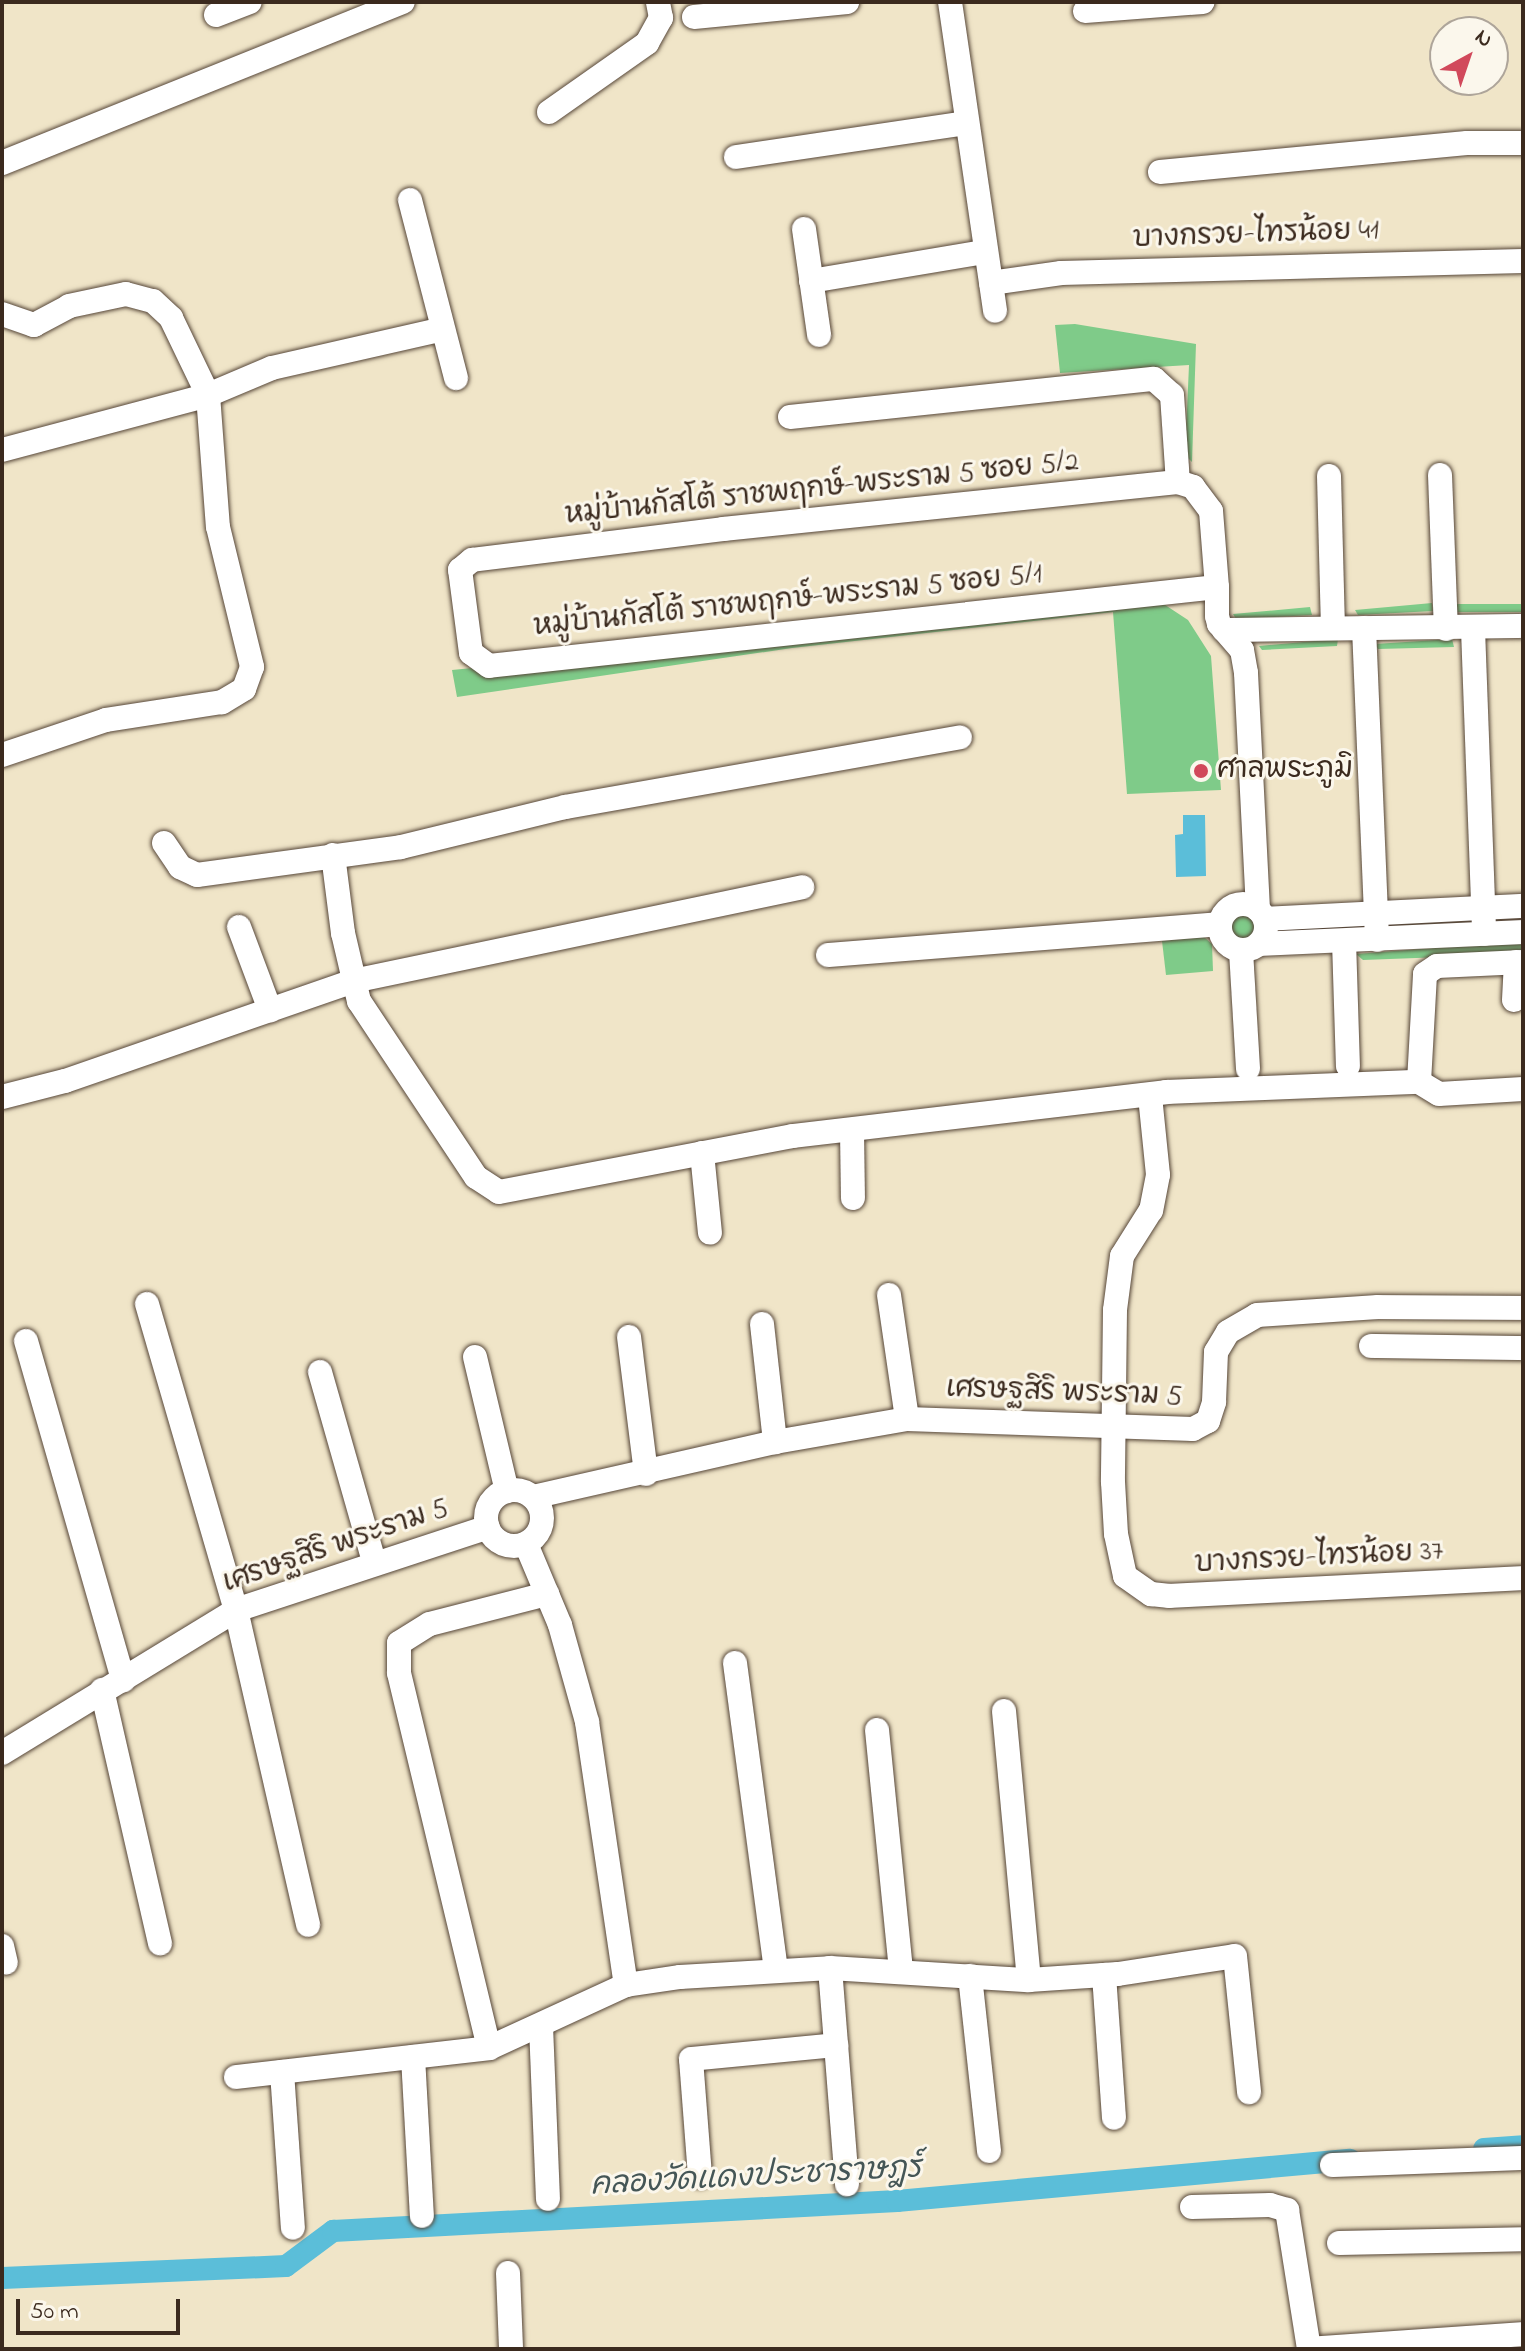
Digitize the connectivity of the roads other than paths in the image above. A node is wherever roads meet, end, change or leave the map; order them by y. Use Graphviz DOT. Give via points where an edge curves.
graph roads {
  1 [pos="250,2"];
  2 [pos="403,2"];
  3 [pos="658,2"];
  4 [pos="847,2"];
  5 [pos="950,2"];
  6 [pos="1203,2"];
  7 [pos="1085,11"];
  8 [pos="216,15"];
  9 [pos="694,17"];
  10 [pos="549,112"];
  11 [pos="965,123"];
  12 [pos="1523,143"];
  13 [pos="736,157"];
  14 [pos="2,163"];
  15 [pos="1160,172"];
  16 [pos="410,200"];
  17 [pos="804,229"];
  18 [pos="985,252"];
  19 [pos="1523,261"];
  20 [pos="811,281"];
  21 [pos="991,283"];
  22 [pos="995,311"];
  23 [pos="2,314"];
  24 [pos="443,329"];
  25 [pos="819,335"];
  26 [pos="456,378"];
  27 [pos="208,395"];
  28 [pos="790,417"];
  29 [pos="2,450"];
  30 [pos="1440,475"];
  31 [pos="1329,476"];
  32 [pos="1178,482"];
  33 [pos="472,560"];
  34 [pos="1217,587"];
  35 [pos="1333,626"];
  36 [pos="1523,626"];
  37 [pos="1364,628"];
  38 [pos="1446,629"];
  39 [pos="1473,629"];
  40 [pos="1224,630"];
  41 [pos="960,737"];
  42 [pos="2,755"];
  43 [pos="164,843"];
  44 [pos="333,855"];
  45 [pos="802,887"];
  46 [pos="1523,906"];
  47 [pos="1484,907"];
  48 [pos="1376,913"];
  49 [pos="1261,915"];
  50 [pos="1219,924"];
  51 [pos="239,927"];
  52 [pos="1523,932"];
  53 [pos="1484,934"];
  54 [pos="1377,940"];
  55 [pos="1344,941"];
  56 [pos="1250,947"];
  57 [pos="828,955"];
  58 [pos="1520,962"];
  59 [pos="353,981"];
  60 [pos="1514,1000"];
  61 [pos="270,1010"];
  62 [pos="1348,1066"];
  63 [pos="1248,1069"];
  64 [pos="1419,1082"];
  65 [pos="1523,1089"];
  66 [pos="1150,1096"];
  67 [pos="2,1097"];
  68 [pos="852,1130"];
  69 [pos="702,1153"];
  70 [pos="853,1198"];
  71 [pos="710,1233"];
  72 [pos="889,1295"];
  73 [pos="147,1304"];
  74 [pos="1523,1308"];
  75 [pos="762,1324"];
  76 [pos="629,1337"];
  77 [pos="26,1341"];
  78 [pos="1371,1346"];
  79 [pos="1523,1348"];
  80 [pos="475,1357"];
  81 [pos="320,1372"];
  82 [pos="907,1419"];
  83 [pos="1114,1424"];
  84 [pos="775,1442"];
  85 [pos="646,1474"];
  86 [pos="507,1491"];
  87 [pos="533,1497"];
  88 [pos="488,1527"];
  89 [pos="526,1544"];
  90 [pos="374,1561"];
  91 [pos="1523,1578"];
  92 [pos="547,1594"];
  93 [pos="236,1610"];
  94 [pos="735,1663"];
  95 [pos="113,1685"];
  96 [pos="1004,1711"];
  97 [pos="877,1730"];
  98 [pos="3,1745"];
  99 [pos="308,1925"];
  100 [pos="160,1943"];
  101 [pos="830,1968"];
  102 [pos="776,1969"];
  103 [pos="901,1972"];
  104 [pos="1104,1975"];
  105 [pos="970,1976"];
  106 [pos="1029,1980"];
  107 [pos="626,1985"];
  108 [pos="541,2026"];
  109 [pos="836,2045"];
  110 [pos="489,2048"];
  111 [pos="413,2057"];
  112 [pos="282,2072"];
  113 [pos="236,2077"];
  114 [pos="1249,2092"];
  115 [pos="1114,2118"];
  116 [pos="989,2151"];
  117 [pos="1523,2158"];
  118 [pos="1332,2165"];
  119 [pos="700,2176"];
  120 [pos="847,2184"];
  121 [pos="548,2199"];
  122 [pos="1192,2207"];
  123 [pos="422,2216"];
  124 [pos="293,2228"];
  125 [pos="1523,2239"];
  126 [pos="1339,2243"];
  127 [pos="508,2273"];
  128 [pos="1523,2334"];
  129 [pos="511,2349"];
  130 [pos="1309,2349"];
  1 -- 8 [label="street"];
  2 -- 14 [label="street"];
  3 -- 10 [label="street" via="661,18 647,43"];
  4 -- 9 [label="street"];
  5 -- 11 [label="street"];
  6 -- 7 [label="street"];
  11 -- 13 [label="street"];
  11 -- 18 [label="street"];
  12 -- 15 [label="street" via="1467,143"];
  16 -- 24 [label="street"];
  17 -- 20 [label="street"];
  18 -- 20 [label="street"];
  18 -- 21 [label="street"];
  19 -- 21 [label="street, บางกรวย-ไทรน้อย 41" via="1061,273"];
  20 -- 25 [label="street"];
  21 -- 22 [label="street"];
  23 -- 27 [label="street" via="34,325 100,296 139,295 171,318"];
  24 -- 26 [label="street"];
  24 -- 27 [label="street" via="272,368"];
  27 -- 29 [label="street"];
  27 -- 42 [label="street" via="218,527 252,667 244,689 222,702 106,720"];
  28 -- 32 [label="street" via="1154,379 1172,395"];
  30 -- 38 [label="street"];
  31 -- 35 [label="street"];
  32 -- 33 [label="street, หมู่บ้านกัสโต้ ราชพฤกษ์-พระราม 5 ซอย 5/2"];
  32 -- 34 [label="street" via="1193,487 1211,511"];
  33 -- 34 [label="street, หมู่บ้านกัสโต้ ราชพฤกษ์-พระราม 5 ซอย 5/1" via="460,570 471,653 489,666"];
  34 -- 40 [label="street"];
  35 -- 37 [label="street"];
  35 -- 40 [label="street"];
  36 -- 39 [label="street"];
  37 -- 38 [label="street"];
  37 -- 48 [label="street"];
  38 -- 39 [label="street"];
  39 -- 47 [label="street"];
  40 -- 49 [label="street" via="1242,650 1246,673"];
  41 -- 44 [label="street" via="565,807 401,847"];
  43 -- 44 [label="street" via="180,867 197,875"];
  44 -- 59 [label="street"];
  45 -- 59 [label="street"];
  46 -- 47 [label="street"];
  47 -- 48 [label="street"];
  47 -- 53 [label="street"];
  48 -- 49 [label="street"];
  48 -- 54 [label="street"];
  49 -- 50 [label="street" via="1237,904"];
  49 -- 56 [label="street"];
  50 -- 56 [label="street" via="1225,942"];
  50 -- 57 [label="street"];
  51 -- 61 [label="street"];
  52 -- 53 [label="street"];
  53 -- 54 [label="street"];
  54 -- 55 [label="street"];
  55 -- 56 [label="street"];
  55 -- 62 [label="street"];
  56 -- 63 [label="street"];
  58 -- 60 [label="street"];
  58 -- 64 [label="street" via="1437,966 1425,974"];
  59 -- 61 [label="street"];
  59 -- 69 [label="street" via="359,1001 392,1052 476,1177 491,1189 506,1191"];
  61 -- 67 [label="street" via="65,1081"];
  64 -- 65 [label="street" via="1439,1094"];
  64 -- 66 [label="street" via="1299,1084"];
  66 -- 68 [label="street"];
  66 -- 83 [label="street" via="1158,1175 1151,1210 1122,1256 1115,1310"];
  68 -- 69 [label="street"];
  68 -- 70 [label="street"];
  69 -- 71 [label="street"];
  72 -- 82 [label="street"];
  73 -- 93 [label="street"];
  74 -- 83 [label="street, เศรษฐสิริ พระราม 5" via="1378,1307 1257,1315 1228,1332 1216,1352 1208,1421 1193,1429"];
  75 -- 84 [label="street"];
  76 -- 85 [label="street"];
  77 -- 95 [label="street"];
  78 -- 79 [label="street"];
  80 -- 86 [label="street"];
  81 -- 90 [label="street"];
  82 -- 83 [label="street, เศรษฐสิริ พระราม 5"];
  82 -- 84 [label="street, เศรษฐสิริ พระราม 5"];
  83 -- 91 [label="street, บางกรวย-ไทรน้อย 37" via="1116,1534 1125,1576 1151,1594"];
  84 -- 85 [label="street, เศรษฐสิริ พระราม 5"];
  85 -- 87 [label="street, เศรษฐสิริ พระราม 5"];
  86 -- 87 [label="street, เศรษฐสิริ พระราม 5"];
  86 -- 88 [label="street, เศรษฐสิริ พระราม 5" via="492,1500"];
  87 -- 89 [label="street" via="542,1522"];
  88 -- 89 [label="street, เศรษฐสิริ พระราม 5" via="508,1545"];
  88 -- 90 [label="street, เศรษฐสิริ พระราม 5"];
  89 -- 92 [label="street"];
  90 -- 93 [label="street, เศรษฐสิริ พระราม 5"];
  92 -- 107 [label="street" via="587,1722"];
  92 -- 110 [label="street" via="430,1624 399,1643 399,1673"];
  93 -- 95 [label="street, เศรษฐสิริ พระราม 5"];
  93 -- 99 [label="street"];
  94 -- 102 [label="street"];
  95 -- 98 [label="street, เศรษฐสิริ พระราม 5"];
  95 -- 100 [label="street"];
  96 -- 106 [label="street"];
  97 -- 103 [label="street"];
  101 -- 102 [label="street"];
  101 -- 103 [label="street"];
  101 -- 109 [label="street"];
  102 -- 107 [label="street"];
  103 -- 105 [label="street"];
  104 -- 106 [label="street"];
  104 -- 114 [label="street" via="1235,1956"];
  104 -- 115 [label="street"];
  105 -- 106 [label="street"];
  105 -- 116 [label="street"];
  107 -- 108 [label="street"];
  108 -- 110 [label="street"];
  108 -- 121 [label="street"];
  109 -- 119 [label="street" via="691,2059"];
  109 -- 120 [label="street"];
  110 -- 111 [label="street"];
  111 -- 112 [label="street"];
  111 -- 123 [label="street"];
  112 -- 113 [label="street"];
  112 -- 124 [label="street"];
  117 -- 118 [label="street"];
  122 -- 130 [label="street" via="1280,2205 1287,2210"];
  125 -- 126 [label="street"];
  127 -- 129 [label="street"];
  128 -- 130 [label="street"];
}
